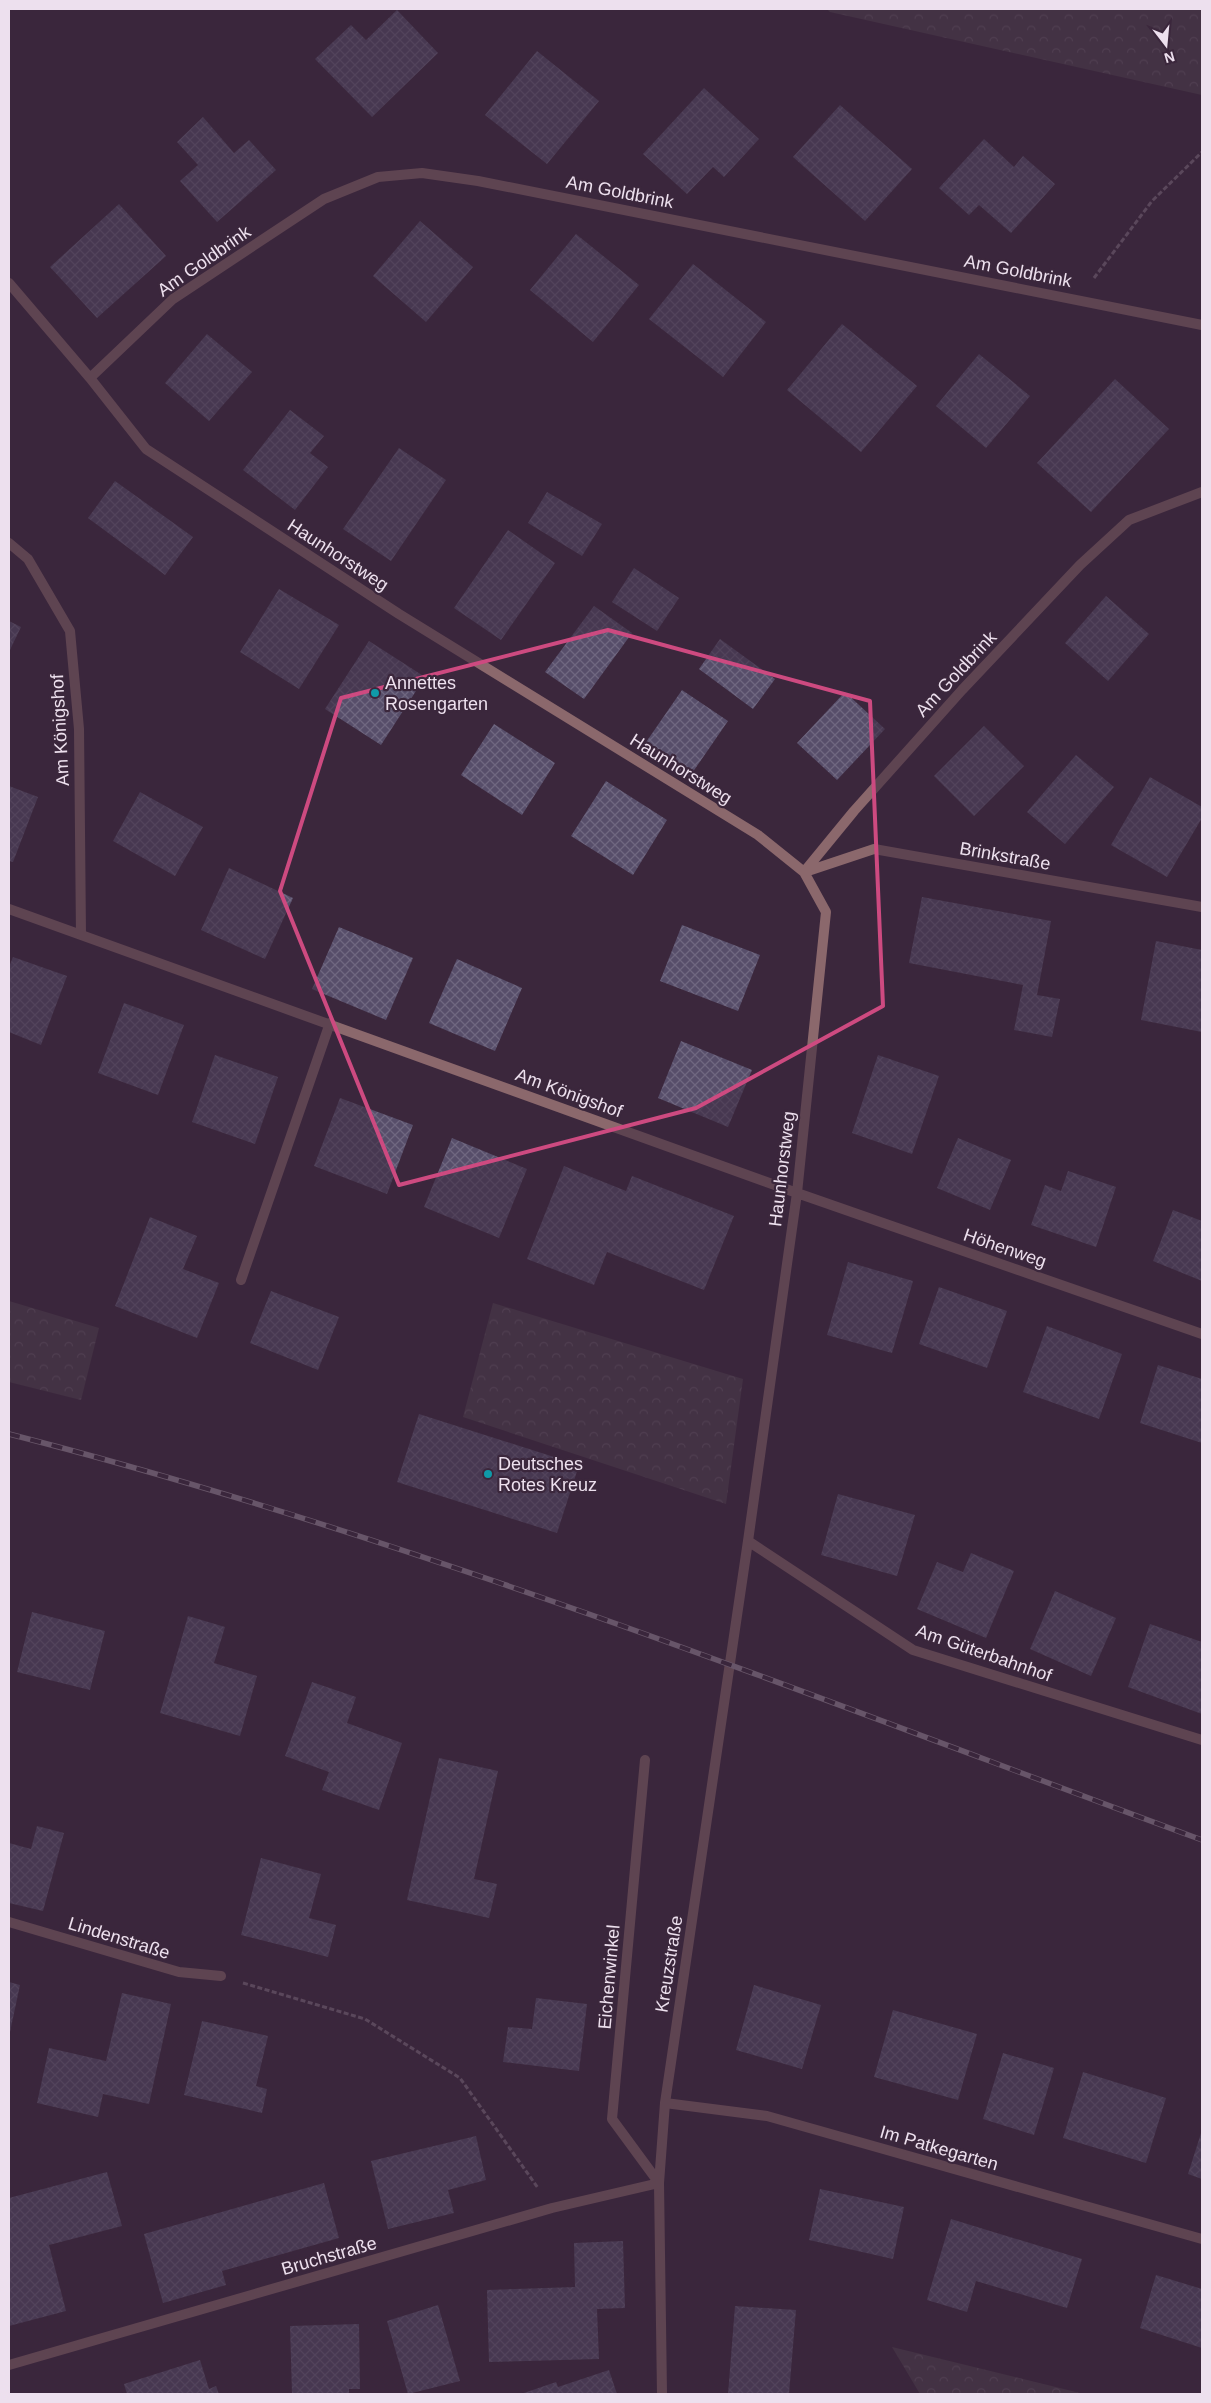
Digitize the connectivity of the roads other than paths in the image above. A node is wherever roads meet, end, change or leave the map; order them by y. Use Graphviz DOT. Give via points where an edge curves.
graph roads {
  1 [pos="9,283"];
  2 [pos="1202,325"];
  3 [pos="90,378"];
  4 [pos="1202,492"];
  5 [pos="9,543"];
  6 [pos="804,872"];
  7 [pos="1202,907"];
  8 [pos="9,909"];
  9 [pos="81,935"];
  10 [pos="330,1023"];
  11 [pos="797,1192"];
  12 [pos="241,1280"];
  13 [pos="1202,1334"];
  14 [pos="748,1541"];
  15 [pos="1202,1740"];
  16 [pos="645,1760"];
  17 [pos="9,1922"];
  18 [pos="221,1976"];
  19 [pos="664,2103"];
  20 [pos="660,2183"];
  21 [pos="1202,2239"];
  22 [pos="9,2365"];
  23 [pos="662,2394"];
  1 -- 3 [label="street, Haunhorstweg"];
  2 -- 3 [label="street, Am Goldbrink" via="478,181 422,173 378,177 324,199 173,299"];
  3 -- 6 [label="street, Haunhorstweg" via="146,449 399,614 758,836"];
  4 -- 6 [label="street, Am Goldbrink" via="1129,520 1080,565 854,810"];
  5 -- 9 [label="street, Am Königshof" via="28,559 70,631 79,729"];
  6 -- 7 [label="street, Brinkstraße" via="874,849"];
  6 -- 11 [label="street, Haunhorstweg" via="826,912"];
  8 -- 9 [label="street, Am Königshof"];
  9 -- 10 [label="street, Am Königshof"];
  10 -- 11 [label="street, Am Königshof"];
  10 -- 12 [label="street"];
  11 -- 13 [label="street, Höhenweg"];
  11 -- 14 [label="street, Haunhorstweg"];
  14 -- 15 [label="street, Am Güterbahnhof" via="913,1650"];
  14 -- 19 [label="street, Kreuzstraße"];
  16 -- 20 [label="street, Eichenwinkel" via="612,2119"];
  17 -- 18 [label="street, Lindenstraße" via="179,1972"];
  19 -- 20 [label="street, Kreuzstraße"];
  19 -- 21 [label="street, Im Patkegarten" via="768,2116"];
  20 -- 22 [label="street, Bruchstraße" via="552,2208"];
  20 -- 23 [label="street, Kreuzstraße"];
}
